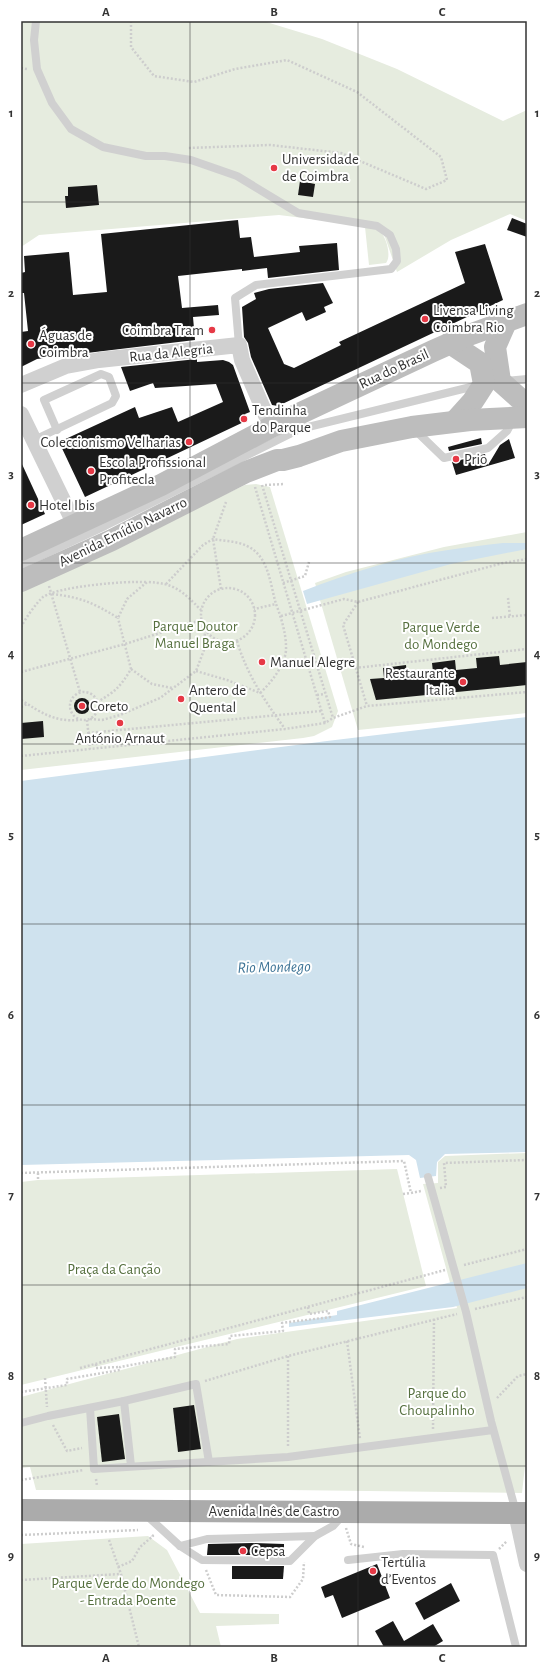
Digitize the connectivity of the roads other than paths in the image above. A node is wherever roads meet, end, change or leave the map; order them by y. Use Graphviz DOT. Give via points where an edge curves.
graph roads {
  1 [pos="36,21"];
  2 [pos="527,314"];
  3 [pos="506,322"];
  4 [pos="450,343"];
  5 [pos="239,345"];
  6 [pos="100,367"];
  7 [pos="527,379"];
  8 [pos="492,382"];
  9 [pos="21,385"];
  10 [pos="307,410"];
  11 [pos="523,412"];
  12 [pos="21,414"];
  13 [pos="455,421"];
  14 [pos="412,427"];
  15 [pos="57,430"];
  16 [pos="34,440"];
  17 [pos="272,444"];
  18 [pos="75,525"];
  19 [pos="21,550"];
  20 [pos="21,565"];
  21 [pos="21,581"];
  22 [pos="428,1177"];
  23 [pos="124,1401"];
  24 [pos="90,1408"];
  25 [pos="21,1423"];
  26 [pos="493,1430"];
  27 [pos="209,1462"];
  28 [pos="131,1466"];
  29 [pos="21,1510"];
  30 [pos="521,1512"];
  31 [pos="144,1520"];
  32 [pos="346,1521"];
  33 [pos="315,1536"];
  34 [pos="180,1546"];
  35 [pos="348,1560"];
  36 [pos="527,1564"];
  37 [pos="516,1647"];
  1 -- 5 [label="lane" via="34,40 37,69 52,103 71,129 103,147 146,156 191,160 237,176 298,213 377,226 390,235 396,249 397,261 391,270 256,285 235,298"];
  2 -- 3 [label="main road, Rua do Brasil"];
  3 -- 4 [label="main road, Rua do Brasil"];
  3 -- 8 [label="main road" via="495,347"];
  4 -- 8 [label="main road" via="480,363"];
  4 -- 10 [label="main road, Rua do Brasil"];
  5 -- 6 [label="street, Rua da Alegria"];
  5 -- 17 [label="street"];
  6 -- 9 [label="street, Rua da Alegria" via="66,366"];
  6 -- 15 [label="lane" via="44,400"];
  6 -- 15 [label="lane" via="109,377 116,396 112,403"];
  7 -- 8 [label="lane"];
  8 -- 11 [label="main road" via="519,398"];
  8 -- 13 [label="main road"];
  8 -- 17 [label="lane" via="300,429"];
  10 -- 17 [label="main road, Avenida Emídio Navarro"];
  11 -- 13 [label="main road, Avenida Emídio Navarro"];
  11 -- 14 [label="lane" via="488,448 444,458"];
  12 -- 16 [label="street"];
  13 -- 14 [label="main road, Avenida Emídio Navarro"];
  14 -- 17 [label="main road, Avenida Emídio Navarro" via="341,441 283,460"];
  15 -- 16 [label="lane"];
  16 -- 18 [label="street"];
  17 -- 18 [label="main road, Avenida Emídio Navarro" via="161,485"];
  17 -- 20 [label="lane"];
  17 -- 21 [label="main road, Avenida Emídio Navarro" via="246,472 112,540"];
  18 -- 19 [label="main road, Avenida Emídio Navarro"];
  22 -- 26 [label="lane" via="465,1309"];
  23 -- 24 [label="lane"];
  23 -- 27 [label="lane" via="196,1384"];
  23 -- 28 [label="lane"];
  24 -- 25 [label="lane"];
  24 -- 28 [label="lane" via="94,1469"];
  26 -- 27 [label="lane" via="360,1443 288,1457"];
  26 -- 30 [label="lane"];
  27 -- 28 [label="lane"];
  29 -- 31 [label="main road, Avenida Inês de Castro"];
  30 -- 32 [label="main road, Avenida Inês de Castro"];
  30 -- 36 [label="street"];
  31 -- 32 [label="main road, Avenida Inês de Castro"];
  31 -- 34 [label="lane"];
  32 -- 33 [label="lane"];
  33 -- 34 [label="lane" via="207,1539"];
  33 -- 34 [label="lane" via="290,1561 202,1560"];
  35 -- 37 [label="lane" via="403,1554 493,1555"];
}
